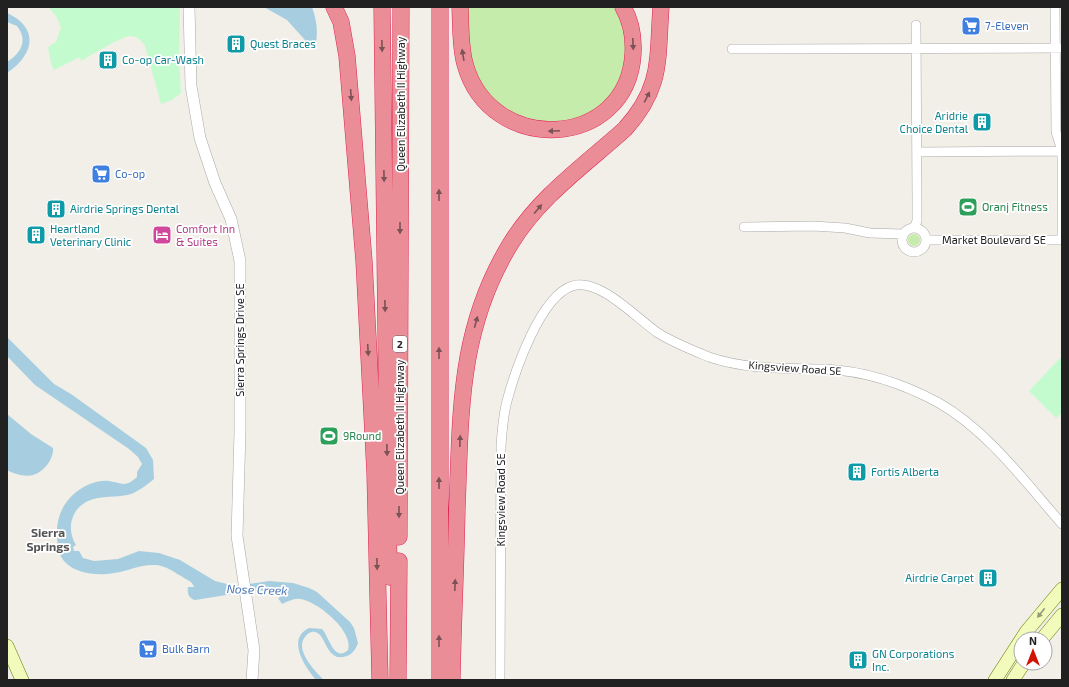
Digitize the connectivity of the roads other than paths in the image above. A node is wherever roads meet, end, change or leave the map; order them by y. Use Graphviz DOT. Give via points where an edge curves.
graph roads {
  1 [pos="189,7"];
  2 [pos="334,7"];
  3 [pos="382,7"];
  4 [pos="401,7"];
  5 [pos="440,7"];
  6 [pos="460,7"];
  7 [pos="623,7"];
  8 [pos="653,7"];
  9 [pos="661,7"];
  10 [pos="1055,7"];
  11 [pos="916,25"];
  12 [pos="660,32"];
  13 [pos="1059,48"];
  14 [pos="732,49"];
  15 [pos="916,49"];
  16 [pos="1062,151"];
  17 [pos="917,152"];
  18 [pos="744,227"];
  19 [pos="914,228"];
  20 [pos="904,234"];
  21 [pos="926,240"];
  22 [pos="1062,240"];
  23 [pos="1062,524"];
  24 [pos="1062,589"];
  25 [pos="1062,615"];
  26 [pos="1049,631"];
  27 [pos="7,646"];
  28 [pos="1019,671"];
  29 [pos="22,680"];
  30 [pos="252,680"];
  31 [pos="380,680"];
  32 [pos="390,680"];
  33 [pos="398,680"];
  34 [pos="440,680"];
  35 [pos="452,680"];
  36 [pos="500,680"];
  37 [pos="995,680"];
  38 [pos="1013,680"];
  1 -- 30 [label="street, Sierra Springs Drive SE" via="190,86 200,138 215,183 231,219 240,261 237,536 254,650"];
  2 -- 31 [label="highway, one-way" via="341,22 347,56 364,261 375,473"];
  3 -- 32 [label="highway, one-way"];
  4 -- 33 [label="highway, Queen Elizabeth II Highway / 2, one-way"];
  34 -- 5 [label="highway, one-way"];
  7 -- 6 [label="highway, one-way" via="632,33 633,59 625,85 617,98 598,116 560,131 531,129 507,119 477,90 464,64"];
  8 -- 12 [label="highway"];
  9 -- 12 [label="highway"];
  10 -- 13 [label="street"];
  11 -- 15 [label="street"];
  35 -- 12 [label="highway, one-way" via="462,392 467,357 479,309 512,242 536,210 556,189 625,129 641,108 655,80 659,61"];
  13 -- 15 [label="street"];
  13 -- 16 [label="street" via="1056,132"];
  14 -- 15 [label="street"];
  15 -- 17 [label="street"];
  16 -- 17 [label="street"];
  16 -- 22 [label="street"];
  17 -- 19 [label="street" via="917,221"];
  18 -- 20 [label="street" via="813,226"];
  19 -- 20 [label="street"];
  19 -- 21 [label="street" via="922,232"];
  20 -- 21 [label="street" via="902,243 910,251 919,251"];
  21 -- 22 [label="street, Market Boulevard SE"];
  23 -- 36 [label="street, Kingsview Road SE" via="980,434 958,415 922,394 891,381 855,373 770,368 711,357 659,334 596,288 580,284 557,295 536,326 520,360 505,412 501,446"];
  24 -- 37 [label="main road, one-way" via="1026,632"];
  25 -- 26 [label="main road"];
  27 -- 29 [label="main road"];
  28 -- 38 [label="main road"];
}
